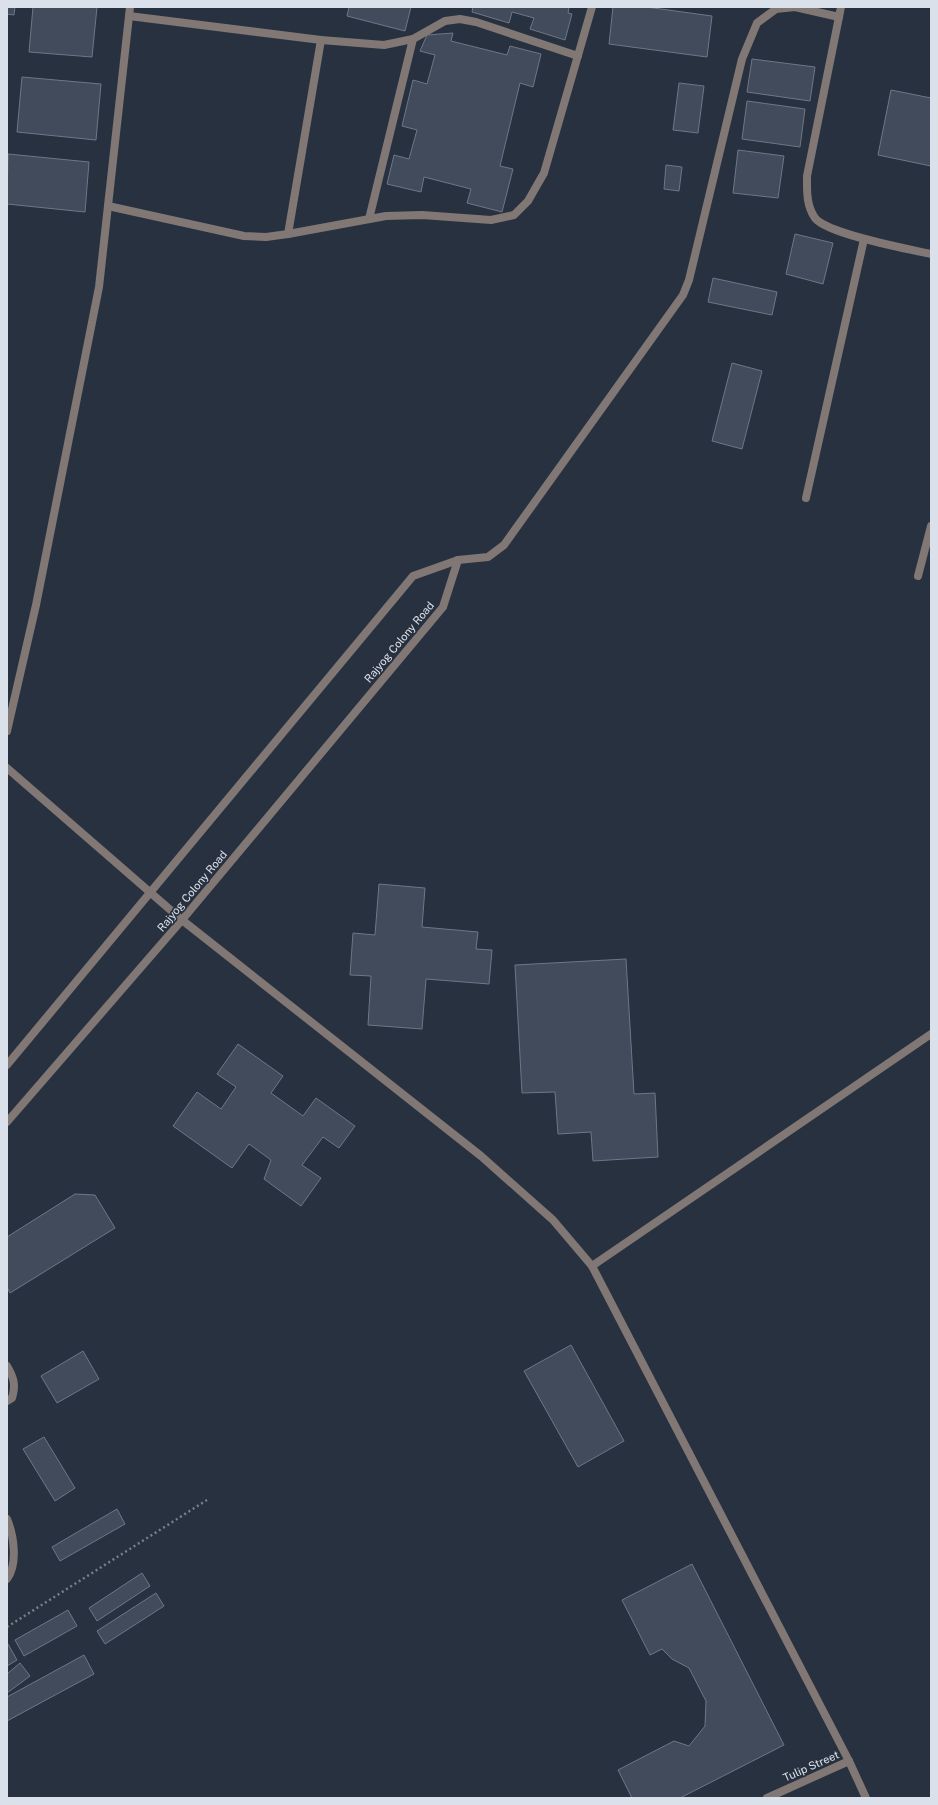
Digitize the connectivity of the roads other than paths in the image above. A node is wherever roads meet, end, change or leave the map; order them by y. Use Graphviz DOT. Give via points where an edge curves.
graph roads {
  1 [pos="130,7"];
  2 [pos="592,7"];
  3 [pos="841,7"];
  4 [pos="773,8"];
  5 [pos="129,16"];
  6 [pos="838,17"];
  7 [pos="413,39"];
  8 [pos="320,40"];
  9 [pos="578,56"];
  10 [pos="108,206"];
  11 [pos="369,219"];
  12 [pos="288,234"];
  13 [pos="864,239"];
  14 [pos="931,254"];
  15 [pos="806,498"];
  16 [pos="931,526"];
  17 [pos="458,560"];
  18 [pos="918,576"];
  19 [pos="7,731"];
  20 [pos="7,768"];
  21 [pos="150,893"];
  22 [pos="182,920"];
  23 [pos="931,1034"];
  24 [pos="7,1065"];
  25 [pos="7,1122"];
  26 [pos="592,1266"];
  27 [pos="7,1366"];
  28 [pos="7,1401"];
  29 [pos="7,1519"];
  30 [pos="7,1579"];
  31 [pos="849,1761"];
  32 [pos="767,1798"];
  33 [pos="866,1798"];
  1 -- 5 [label="street"];
  2 -- 9 [label="street"];
  3 -- 6 [label="street"];
  4 -- 6 [label="street" via="795,8"];
  4 -- 17 [label="street" via="757,23 742,59 689,280 682,295 504,545 488,557"];
  5 -- 8 [label="street"];
  5 -- 10 [label="street"];
  6 -- 13 [label="street" via="807,176 807,201 815,218 833,229"];
  7 -- 8 [label="street" via="384,45"];
  7 -- 9 [label="street" via="445,21 460,20 476,22"];
  7 -- 11 [label="street"];
  8 -- 12 [label="street"];
  9 -- 11 [label="street" via="544,173 528,201 514,215 491,220 422,215"];
  10 -- 12 [label="street" via="244,236"];
  10 -- 19 [label="street" via="99,287 88,345 36,605"];
  11 -- 12 [label="street"];
  13 -- 14 [label="street"];
  13 -- 15 [label="street"];
  16 -- 18 [label="street"];
  17 -- 21 [label="street" via="413,576"];
  17 -- 22 [label="street, Rajyog Colony Road" via="443,607"];
  20 -- 21 [label="street"];
  21 -- 22 [label="street"];
  21 -- 24 [label="street"];
  22 -- 25 [label="street, Rajyog Colony Road"];
  22 -- 26 [label="street" via="481,1156 553,1220"];
  23 -- 26 [label="street"];
  26 -- 31 [label="street"];
  27 -- 28 [label="street" via="16,1387 12,1398"];
  29 -- 30 [label="street" via="13,1546 11,1573"];
  31 -- 32 [label="street, Tulip Street"];
  31 -- 33 [label="street, Tulip Street"];
}
